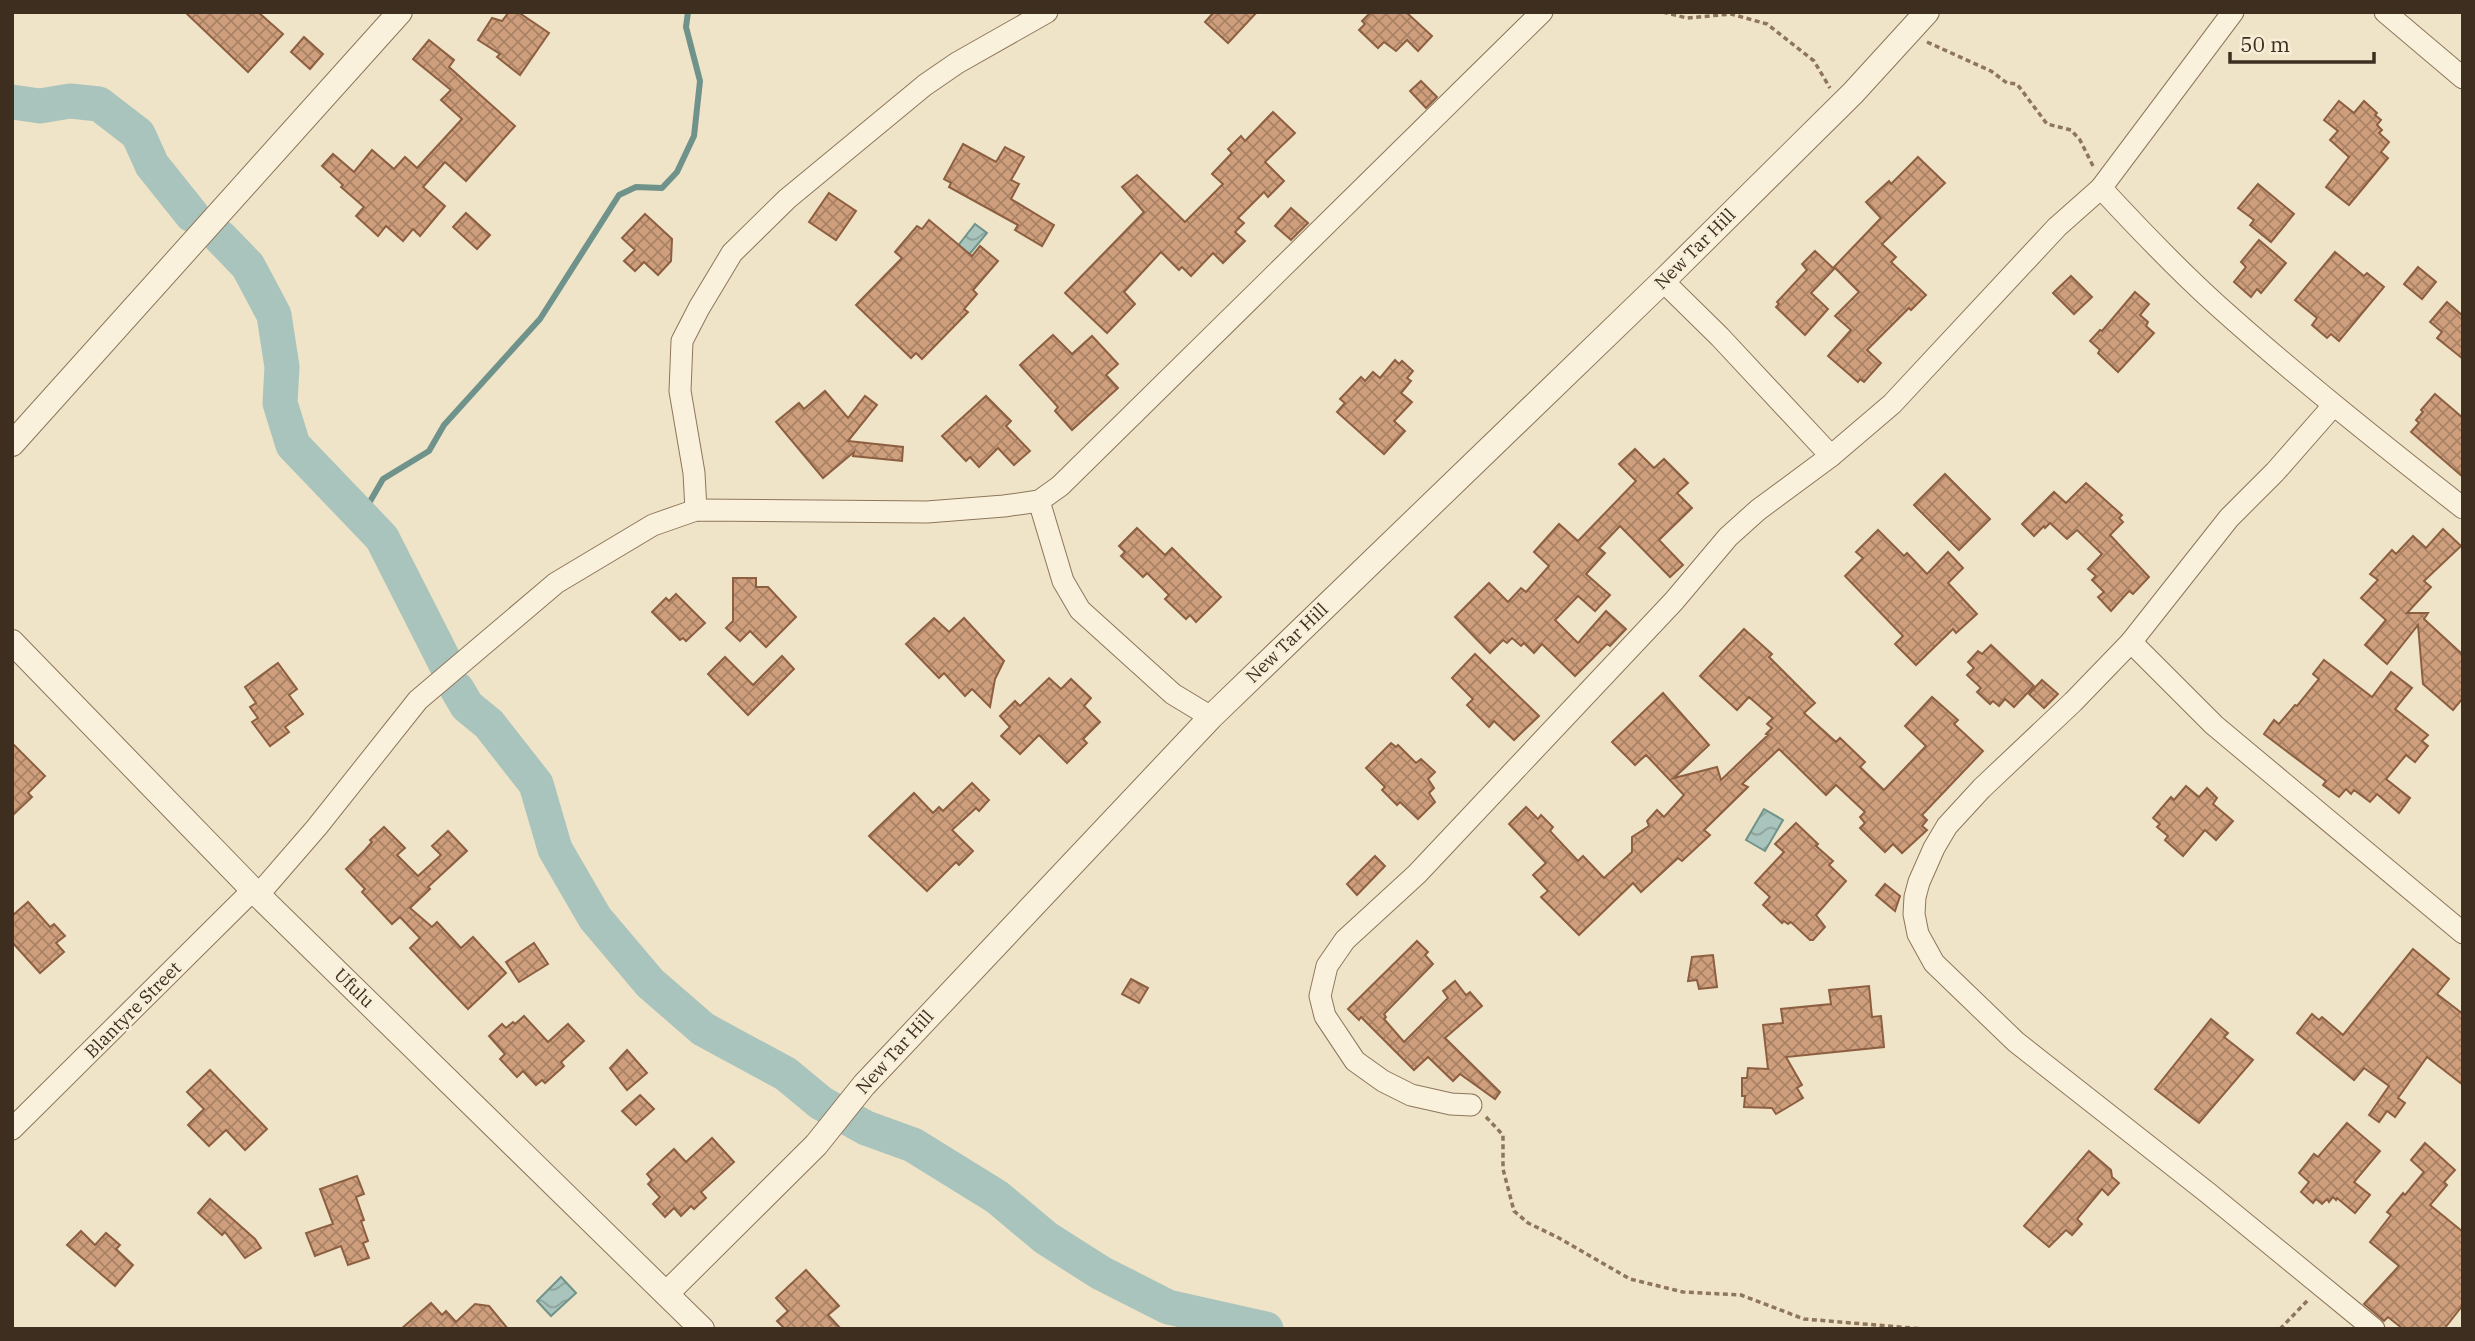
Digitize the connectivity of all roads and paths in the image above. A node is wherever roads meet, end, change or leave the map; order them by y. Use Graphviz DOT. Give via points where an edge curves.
graph roads {
  1 [pos="400,12"];
  2 [pos="1046,12"];
  3 [pos="1542,12"];
  4 [pos="1663,12"];
  5 [pos="1927,12"];
  6 [pos="2233,12"];
  7 [pos="2385,12"];
  8 [pos="1909,33"];
  9 [pos="2463,78"];
  10 [pos="1853,93"];
  11 [pos="2101,188"];
  12 [pos="1663,281"];
  13 [pos="2333,406"];
  14 [pos="12,444"];
  15 [pos="1831,456"];
  16 [pos="1039,501"];
  17 [pos="2463,508"];
  18 [pos="696,510"];
  19 [pos="12,642"];
  20 [pos="2131,642"];
  21 [pos="1211,717"];
  22 [pos="256,892"];
  23 [pos="2463,933"];
  24 [pos="1471,1105"];
  25 [pos="12,1129"];
  26 [pos="2320,1286"];
  27 [pos="667,1293"];
  28 [pos="702,1329"];
  29 [pos="1924,1329"];
  30 [pos="2280,1329"];
  31 [pos="2374,1329"];
  1 -- 14 [label="street"];
  2 -- 18 [label="street" via="925,85 787,199 732,253 682,341 680,391"];
  3 -- 16 [label="street" via="1060,486"];
  4 -- 10 [label="path" via="1687,18 1731,14 1767,24 1814,61 1831,90 1841,95"];
  5 -- 8 [label="street, New Tar Hill"];
  6 -- 11 [label="street"];
  7 -- 9 [label="street"];
  8 -- 10 [label="street, New Tar Hill"];
  8 -- 11 [label="path" via="2017,84 2047,124 2071,130 2081,140"];
  10 -- 12 [label="street, New Tar Hill"];
  11 -- 13 [label="street" via="2215,304"];
  11 -- 15 [label="street" via="2057,227 1892,404"];
  12 -- 15 [label="street"];
  12 -- 21 [label="street, New Tar Hill"];
  13 -- 17 [label="street"];
  13 -- 20 [label="street" via="2230,518"];
  15 -- 24 [label="street" via="1728,537 1674,601 1417,874 1345,940 1327,966 1320,996 1325,1016 1355,1061 1411,1096"];
  16 -- 18 [label="street, Blantyre Street" via="927,512"];
  16 -- 21 [label="street" via="1063,581 1080,610 1172,694"];
  18 -- 22 [label="street, Blantyre Street" via="653,525 556,583 441,679 418,700 317,827"];
  19 -- 22 [label="street, Ufulu"];
  20 -- 23 [label="street" via="2231,740"];
  20 -- 26 [label="street" via="1947,826 1917,889 1914,914 1918,934 1934,963 2016,1042"];
  21 -- 27 [label="street, New Tar Hill" via="864,1085 816,1145"];
  22 -- 25 [label="street, Blantyre Street"];
  22 -- 27 [label="street, Ufulu"];
  24 -- 29 [label="path" via="1503,1135 1503,1169 1514,1210 1528,1223 1630,1279 1684,1292 1741,1295 1804,1319"];
  26 -- 30 [label="path"];
  26 -- 31 [label="street"];
  27 -- 28 [label="street, Ufulu"];
}
